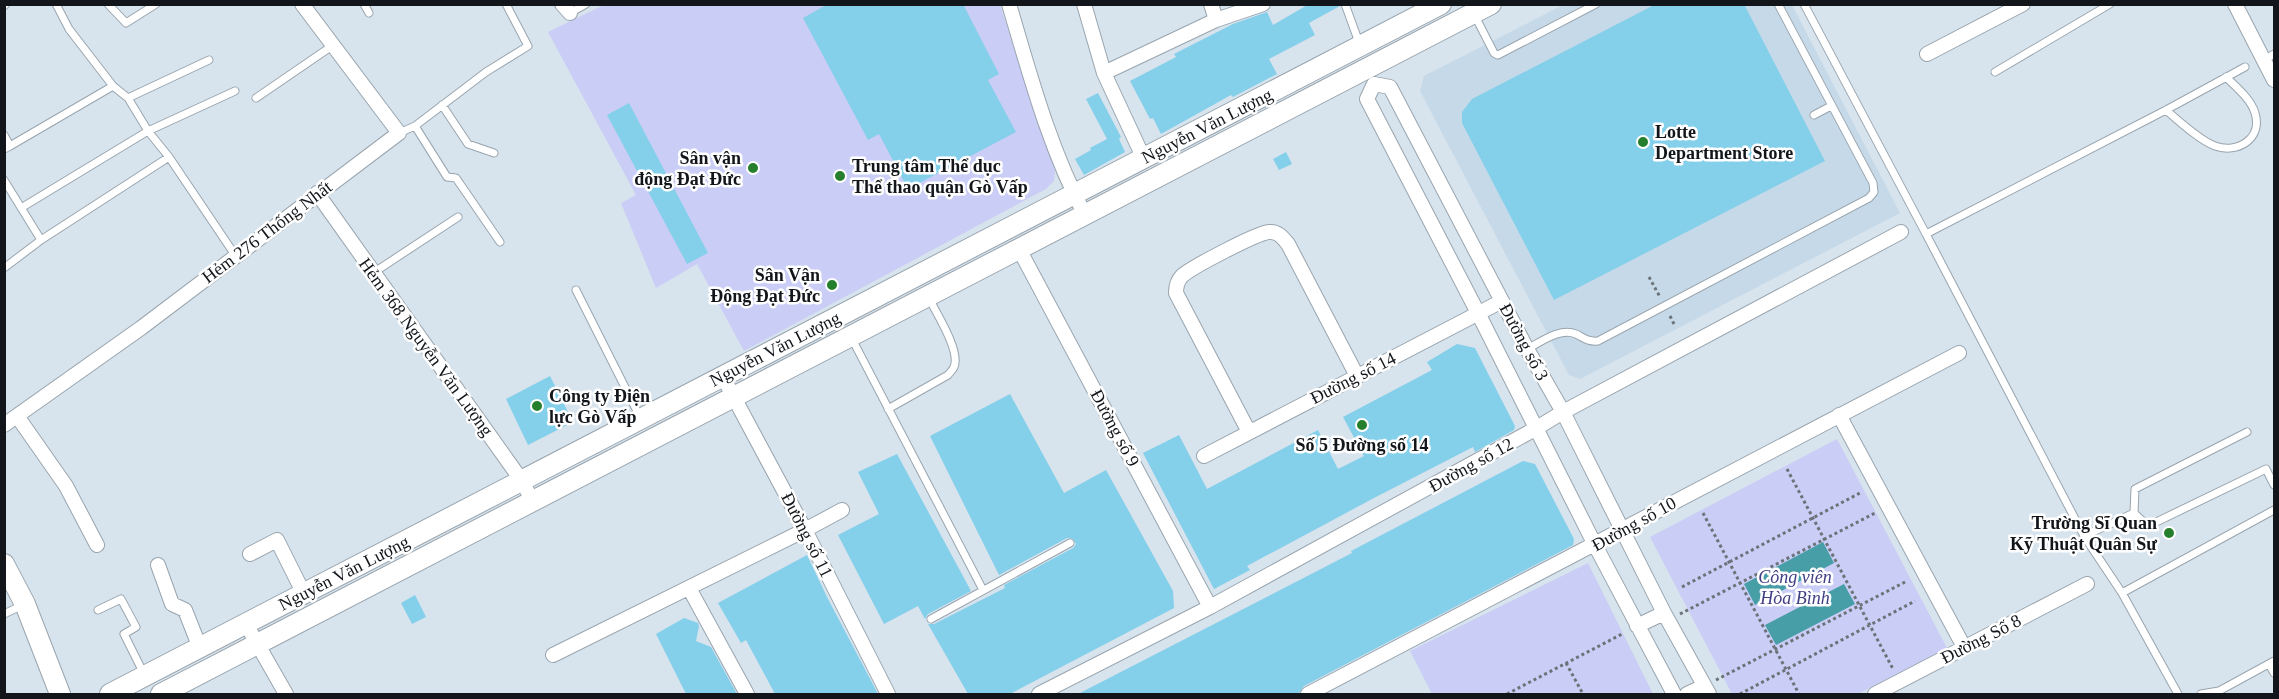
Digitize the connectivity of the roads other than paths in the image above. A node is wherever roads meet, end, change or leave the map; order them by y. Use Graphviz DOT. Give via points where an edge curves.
graph roads {
  1 [pos="56,4"];
  2 [pos="108,4"];
  3 [pos="156,4"];
  4 [pos="364,4"];
  5 [pos="506,4"];
  6 [pos="586,4"];
  7 [pos="1009,4"];
  8 [pos="1084,4"];
  9 [pos="1211,4"];
  10 [pos="1263,4"];
  11 [pos="1345,4"];
  12 [pos="1441,4"];
  13 [pos="1596,4"];
  14 [pos="1778,4"];
  15 [pos="1804,4"];
  16 [pos="2023,4"];
  17 [pos="2110,4"];
  18 [pos="2235,4"];
  19 [pos="308,6"];
  20 [pos="566,9"];
  21 [pos="1482,9"];
  22 [pos="369,13"];
  23 [pos="1216,20"];
  24 [pos="332,46"];
  25 [pos="1357,48"];
  26 [pos="1927,54"];
  27 [pos="2269,57"];
  28 [pos="210,60"];
  29 [pos="2245,67"];
  30 [pos="1995,72"];
  31 [pos="1104,73"];
  32 [pos="1370,76"];
  33 [pos="2226,77"];
  34 [pos="2274,80"];
  35 [pos="113,86"];
  36 [pos="235,91"];
  37 [pos="128,98"];
  38 [pos="256,98"];
  39 [pos="442,105"];
  40 [pos="1831,106"];
  41 [pos="2166,110"];
  42 [pos="1814,115"];
  43 [pos="415,126"];
  44 [pos="148,132"];
  45 [pos="399,133"];
  46 [pos="4,135"];
  47 [pos="7,148"];
  48 [pos="494,153"];
  49 [pos="169,157"];
  50 [pos="1144,159"];
  51 [pos="4,180"];
  52 [pos="317,194"];
  53 [pos="1074,195"];
  54 [pos="21,208"];
  55 [pos="1085,215"];
  56 [pos="458,217"];
  57 [pos="1901,232"];
  58 [pos="1926,234"];
  59 [pos="41,240"];
  60 [pos="500,242"];
  61 [pos="1019,249"];
  62 [pos="235,255"];
  63 [pos="4,268"];
  64 [pos="373,273"];
  65 [pos="576,290"];
  66 [pos="928,297"];
  67 [pos="1502,301"];
  68 [pos="1478,313"];
  69 [pos="850,337"];
  70 [pos="1527,349"];
  71 [pos="1959,353"];
  72 [pos="1357,376"];
  73 [pos="723,377"];
  74 [pos="734,397"];
  75 [pos="888,409"];
  76 [pos="1563,412"];
  77 [pos="1839,415"];
  78 [pos="17,416"];
  79 [pos="641,419"];
  80 [pos="4,425"];
  81 [pos="1535,429"];
  82 [pos="1249,432"];
  83 [pos="2247,432"];
  84 [pos="1204,456"];
  85 [pos="522,481"];
  86 [pos="2274,485"];
  87 [pos="533,502"];
  88 [pos="842,510"];
  89 [pos="2274,510"];
  90 [pos="2134,513"];
  91 [pos="805,530"];
  92 [pos="1623,530"];
  93 [pos="2084,536"];
  94 [pos="1070,543"];
  95 [pos="96,545"];
  96 [pos="1594,545"];
  97 [pos="250,554"];
  98 [pos="4,564"];
  99 [pos="158,565"];
  100 [pos="2087,584"];
  101 [pos="689,588"];
  102 [pos="983,590"];
  103 [pos="2121,593"];
  104 [pos="304,594"];
  105 [pos="25,604"];
  106 [pos="1210,607"];
  107 [pos="98,610"];
  108 [pos="4,614"];
  109 [pos="1666,616"];
  110 [pos="931,619"];
  111 [pos="246,624"];
  112 [pos="1637,626"];
  113 [pos="257,645"];
  114 [pos="1964,647"];
  115 [pos="200,648"];
  116 [pos="552,655"];
  117 [pos="2272,663"];
  118 [pos="2274,673"];
  119 [pos="145,676"];
  120 [pos="1706,690"];
  121 [pos="2219,693"];
  122 [pos="60,694"];
  123 [pos="110,694"];
  124 [pos="161,694"];
  125 [pos="286,694"];
  126 [pos="747,694"];
  127 [pos="888,694"];
  128 [pos="1039,694"];
  129 [pos="1308,694"];
  130 [pos="1674,694"];
  131 [pos="1687,694"];
  132 [pos="1875,694"];
  133 [pos="2178,694"];
  134 [pos="2201,694"];
  1 -- 35 [label="lane" via="69,29"];
  2 -- 3 [label="lane" via="126,23"];
  4 -- 22 [label="lane"];
  5 -- 39 [label="lane" via="528,46"];
  6 -- 20 [label="lane"];
  7 -- 53 [label="street" via="1029,74"];
  8 -- 31 [label="street"];
  9 -- 23 [label="street"];
  10 -- 23 [label="street"];
  11 -- 25 [label="lane"];
  12 -- 25 [label="street, Nguyễn Văn Lượng"];
  13 -- 21 [label="lane" via="1498,55 1494,53"];
  14 -- 40 [label="lane"];
  15 -- 58 [label="lane"];
  16 -- 26 [label="street"];
  17 -- 30 [label="lane"];
  18 -- 27 [label="street"];
  19 -- 24 [label="street"];
  21 -- 32 [label="street, Nguyễn Văn Lượng"];
  23 -- 31 [label="street"];
  24 -- 38 [label="lane"];
  24 -- 45 [label="street"];
  25 -- 32 [label="street"];
  25 -- 50 [label="street, Nguyễn Văn Lượng"];
  27 -- 34 [label="street"];
  28 -- 37 [label="lane"];
  29 -- 33 [label="lane"];
  31 -- 50 [label="street"];
  32 -- 55 [label="street, Nguyễn Văn Lượng"];
  32 -- 67 [label="street, Đường số 3" via="1390,87"];
  32 -- 68 [label="street, Đường số 3" via="1367,99"];
  33 -- 41 [label="lane"];
  33 -- 41 [label="lane" via="2250,103 2257,123 2253,134 2238,148 2212,146"];
  35 -- 37 [label="lane"];
  35 -- 47 [label="lane"];
  36 -- 44 [label="lane"];
  37 -- 44 [label="lane"];
  39 -- 43 [label="lane"];
  39 -- 48 [label="lane" via="468,144"];
  40 -- 42 [label="lane"];
  40 -- 70 [label="lane" via="1873,183 1874,192 1869,198 1598,342 1563,331"];
  41 -- 58 [label="lane"];
  43 -- 45 [label="lane"];
  43 -- 60 [label="lane" via="447,177 456,178"];
  44 -- 49 [label="lane"];
  44 -- 54 [label="lane"];
  45 -- 52 [label="street, Hẻm 276 Thống Nhất"];
  46 -- 47 [label="lane"];
  49 -- 59 [label="lane"];
  49 -- 62 [label="lane"];
  50 -- 53 [label="street, Nguyễn Văn Lượng"];
  51 -- 54 [label="lane"];
  52 -- 62 [label="street, Hẻm 276 Thống Nhất"];
  52 -- 64 [label="street, Hẻm 368 Nguyễn Văn Lượng"];
  53 -- 55 [label="street"];
  53 -- 73 [label="street, Nguyễn Văn Lượng"];
  54 -- 59 [label="lane"];
  55 -- 61 [label="street, Nguyễn Văn Lượng"];
  56 -- 64 [label="lane"];
  57 -- 76 [label="street, Đường số 12"];
  58 -- 93 [label="lane"];
  59 -- 63 [label="lane"];
  61 -- 66 [label="street, Nguyễn Văn Lượng"];
  61 -- 106 [label="street, Đường số 9"];
  62 -- 78 [label="street, Hẻm 276 Thống Nhất"];
  64 -- 85 [label="street, Hẻm 368 Nguyễn Văn Lượng"];
  65 -- 79 [label="lane"];
  66 -- 69 [label="street, Nguyễn Văn Lượng"];
  66 -- 75 [label="lane" via="948,334 955,366 948,375"];
  67 -- 68 [label="street, Đường số 14"];
  67 -- 70 [label="street, Đường số 3"];
  68 -- 72 [label="street, Đường số 14"];
  68 -- 81 [label="street, Đường số 3"];
  69 -- 74 [label="street, Nguyễn Văn Lượng"];
  69 -- 75 [label="lane"];
  70 -- 76 [label="street, Đường số 3"];
  71 -- 77 [label="street, Đường số 10"];
  72 -- 82 [label="street, Đường số 14"];
  72 -- 82 [label="street" via="1280,235 1274,232 1256,236 1190,270 1176,288 1180,303"];
  73 -- 74 [label="street, Đường số 11"];
  73 -- 79 [label="street, Nguyễn Văn Lượng"];
  74 -- 87 [label="street, Nguyễn Văn Lượng"];
  74 -- 91 [label="street, Đường số 11"];
  75 -- 102 [label="lane"];
  76 -- 81 [label="street, Đường số 12"];
  76 -- 92 [label="street, Đường số 3"];
  77 -- 92 [label="street, Đường số 10"];
  77 -- 114 [label="street"];
  78 -- 80 [label="street, Hẻm 276 Thống Nhất"];
  78 -- 95 [label="street" via="66,486"];
  79 -- 85 [label="street, Nguyễn Văn Lượng"];
  81 -- 96 [label="street, Đường số 3"];
  81 -- 106 [label="street, Đường số 12"];
  82 -- 84 [label="street, Đường số 14"];
  83 -- 90 [label="lane" via="2135,489"];
  85 -- 87 [label="street, Hẻm 368 Nguyễn Văn Lượng"];
  85 -- 104 [label="street, Nguyễn Văn Lượng"];
  86 -- 90 [label="lane" via="2266,470 2148,526"];
  87 -- 113 [label="street, Nguyễn Văn Lượng"];
  88 -- 91 [label="street"];
  89 -- 103 [label="lane"];
  90 -- 93 [label="lane"];
  91 -- 101 [label="street"];
  91 -- 127 [label="street, Đường số 11"];
  92 -- 96 [label="street, Đường số 10"];
  92 -- 109 [label="street, Đường số 3"];
  93 -- 103 [label="lane"];
  94 -- 102 [label="lane"];
  96 -- 112 [label="street, Đường số 3"];
  96 -- 129 [label="street, Đường số 10"];
  97 -- 104 [label="street" via="277,540"];
  98 -- 105 [label="street"];
  99 -- 115 [label="street" via="172,604 185,610"];
  100 -- 114 [label="street, Đường Số 8"];
  101 -- 116 [label="street"];
  101 -- 126 [label="street"];
  102 -- 110 [label="lane"];
  103 -- 133 [label="lane"];
  104 -- 111 [label="street, Nguyễn Văn Lượng"];
  105 -- 108 [label="lane"];
  105 -- 122 [label="street"];
  106 -- 128 [label="street, Đường số 12"];
  107 -- 119 [label="lane" via="121,599 136,627 124,634"];
  109 -- 112 [label="street"];
  109 -- 120 [label="street, Đường số 3"];
  111 -- 113 [label="street"];
  111 -- 115 [label="street, Nguyễn Văn Lượng"];
  112 -- 130 [label="street, Đường số 3"];
  113 -- 124 [label="street, Nguyễn Văn Lượng"];
  113 -- 125 [label="street"];
  114 -- 132 [label="street, Đường Số 8"];
  115 -- 119 [label="street, Nguyễn Văn Lượng"];
  117 -- 118 [label="lane"];
  117 -- 121 [label="lane"];
  119 -- 123 [label="street, Nguyễn Văn Lượng"];
  120 -- 131 [label="street"];
  121 -- 134 [label="lane"];
}
